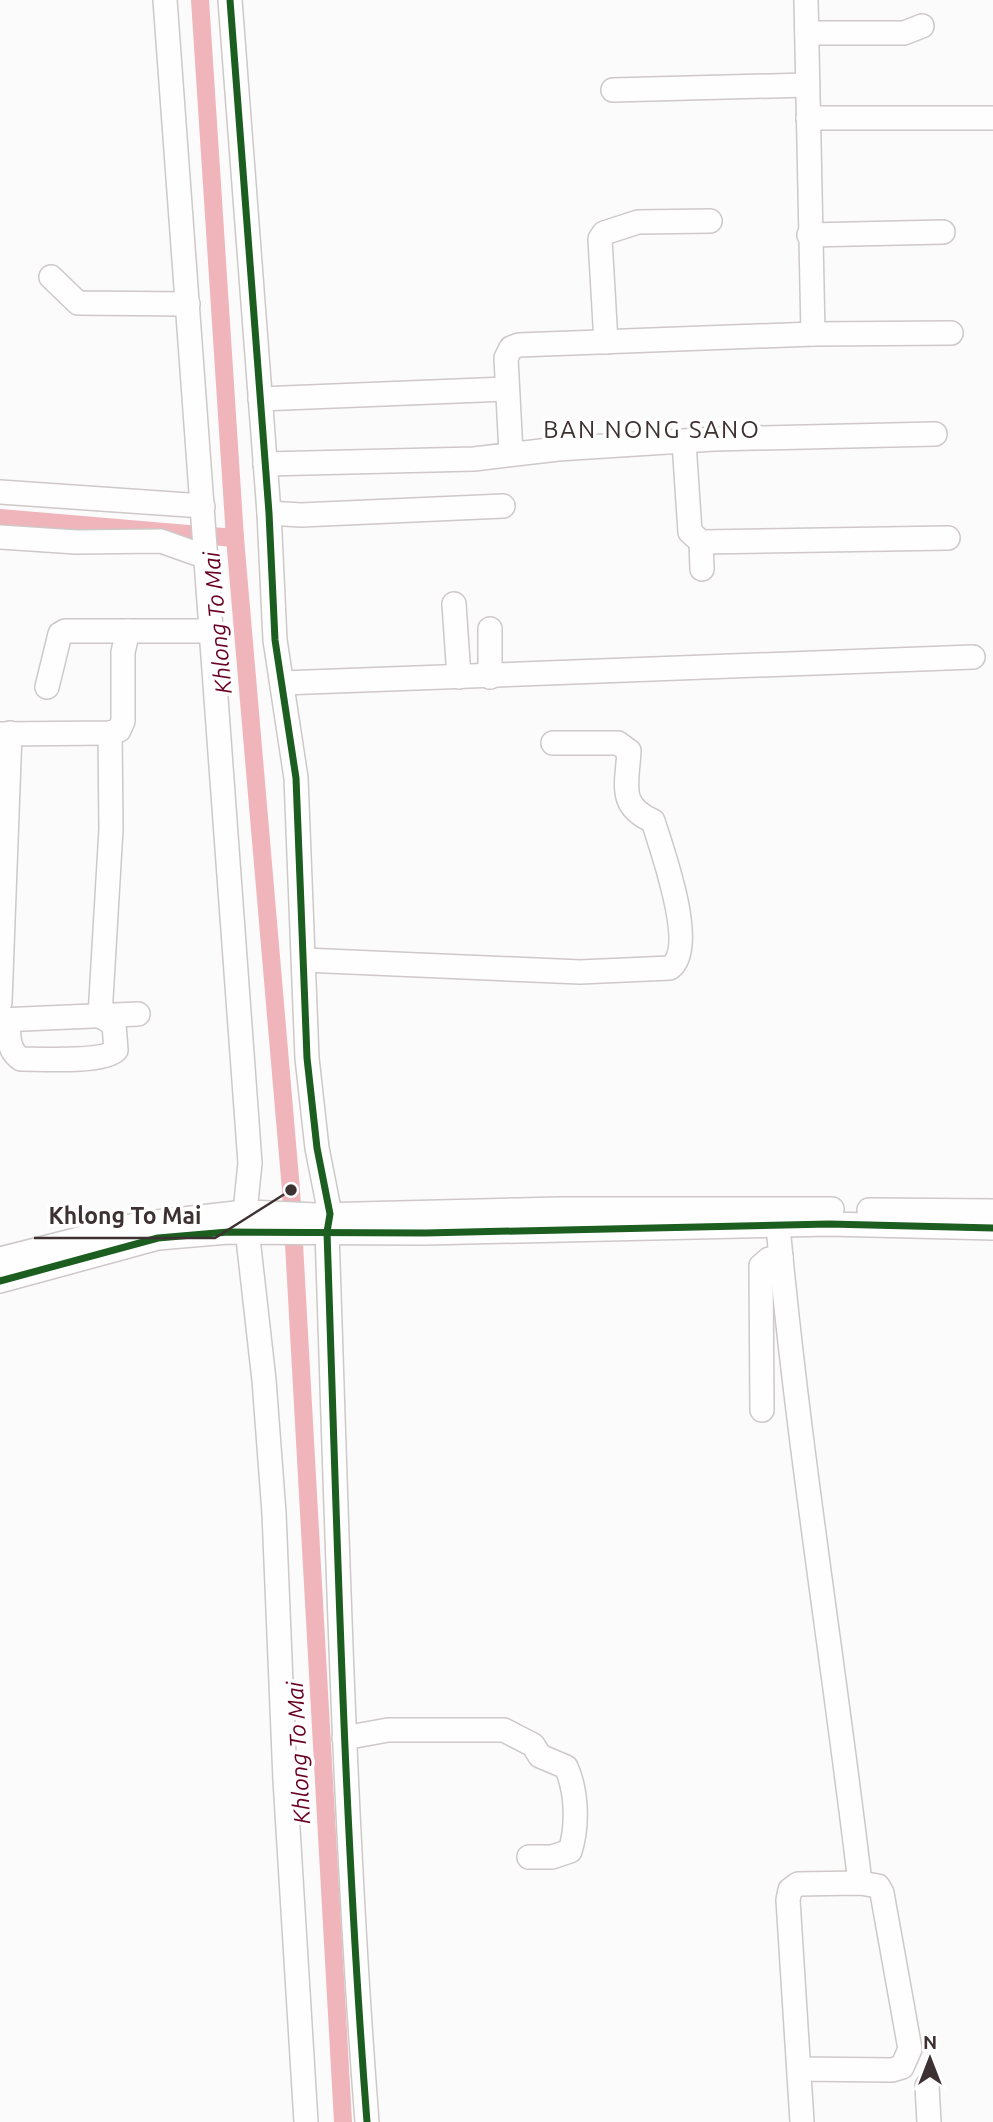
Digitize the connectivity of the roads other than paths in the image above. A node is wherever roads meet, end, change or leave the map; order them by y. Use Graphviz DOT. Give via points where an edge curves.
graph roads {
  1 [pos="165,0"];
  2 [pos="230,0"];
  3 [pos="806,0"];
  4 [pos="922,26"];
  5 [pos="807,33"];
  6 [pos="807,85"];
  7 [pos="613,90"];
  8 [pos="808,118"];
  9 [pos="993,118"];
  10 [pos="710,221"];
  11 [pos="943,232"];
  12 [pos="809,234"];
  13 [pos="51,277"];
  14 [pos="188,304"];
  15 [pos="951,333"];
  16 [pos="813,334"];
  17 [pos="606,342"];
  18 [pos="506,389"];
  19 [pos="260,399"];
  20 [pos="935,434"];
  21 [pos="684,443"];
  22 [pos="511,453"];
  23 [pos="265,464"];
  24 [pos="0,492"];
  25 [pos="503,506"];
  26 [pos="203,510"];
  27 [pos="269,513"];
  28 [pos="0,537"];
  29 [pos="948,538"];
  30 [pos="701,542"];
  31 [pos="205,551"];
  32 [pos="702,569"];
  33 [pos="454,604"];
  34 [pos="490,629"];
  35 [pos="128,632"];
  36 [pos="212,632"];
  37 [pos="973,657"];
  38 [pos="458,677"];
  39 [pos="490,677"];
  40 [pos="282,683"];
  41 [pos="47,687"];
  42 [pos="5,733"];
  43 [pos="110,733"];
  44 [pos="553,743"];
  45 [pos="303,960"];
  46 [pos="3,1014"];
  47 [pos="138,1014"];
  48 [pos="100,1016"];
  49 [pos="993,1211"];
  50 [pos="253,1222"];
  51 [pos="325,1224"];
  52 [pos="778,1226"];
  53 [pos="993,1228"];
  54 [pos="781,1257"];
  55 [pos="0,1259"];
  56 [pos="0,1281"];
  57 [pos="762,1410"];
  58 [pos="344,1738"];
  59 [pos="529,1857"];
  60 [pos="860,1883"];
  61 [pos="799,2069"];
  62 [pos="927,2086"];
  63 [pos="306,2122"];
  64 [pos="367,2122"];
  65 [pos="802,2122"];
  66 [pos="929,2122"];
  1 -- 14 [label="street"];
  2 -- 19 [label="street"];
  3 -- 5 [label="street"];
  4 -- 5 [label="street" via="904,33"];
  5 -- 6 [label="street"];
  6 -- 7 [label="street"];
  6 -- 8 [label="street"];
  8 -- 9 [label="street"];
  8 -- 12 [label="street"];
  10 -- 17 [label="street" via="638,222 604,233 600,239"];
  11 -- 12 [label="street"];
  12 -- 16 [label="street"];
  13 -- 14 [label="street" via="78,303"];
  14 -- 26 [label="street"];
  15 -- 16 [label="street"];
  16 -- 17 [label="street"];
  17 -- 18 [label="street" via="511,348 506,358"];
  18 -- 19 [label="street"];
  18 -- 22 [label="street"];
  19 -- 23 [label="street"];
  20 -- 21 [label="street"];
  21 -- 22 [label="street"];
  21 -- 30 [label="street" via="690,532"];
  22 -- 23 [label="street" via="474,459"];
  23 -- 27 [label="street"];
  24 -- 26 [label="street"];
  25 -- 27 [label="street"];
  26 -- 31 [label="street"];
  27 -- 40 [label="street" via="275,640"];
  28 -- 31 [label="street" via="161,541"];
  29 -- 30 [label="street"];
  30 -- 32 [label="street"];
  31 -- 36 [label="street"];
  33 -- 38 [label="street"];
  34 -- 39 [label="street"];
  35 -- 36 [label="street"];
  35 -- 41 [label="street" via="60,634"];
  35 -- 43 [label="street" via="122,652 123,721 119,730"];
  36 -- 50 [label="street"];
  37 -- 39 [label="street"];
  38 -- 39 [label="street"];
  38 -- 40 [label="street"];
  40 -- 45 [label="street" via="296,778"];
  42 -- 43 [label="street"];
  42 -- 46 [label="street"];
  43 -- 48 [label="street" via="111,829"];
  44 -- 45 [label="street" via="618,743 629,751 628,803 636,814 653,821 682,942 677,963 670,968 580,972"];
  45 -- 51 [label="street" via="307,1058"];
  46 -- 48 [label="street"];
  46 -- 48 [label="street" via="10,1047 21,1059 108,1056 116,1051 114,1024"];
  47 -- 48 [label="street"];
  49 -- 51 [label="street" via="573,1209"];
  50 -- 51 [label="street"];
  50 -- 55 [label="street" via="139,1224"];
  50 -- 56 [label="street" via="159,1238"];
  50 -- 63 [label="street" via="273,1500 285,1794"];
  51 -- 52 [label="street"];
  51 -- 58 [label="street"];
  52 -- 53 [label="street"];
  52 -- 54 [label="street"];
  54 -- 57 [label="street" via="761,1266"];
  54 -- 60 [label="street" via="802,1457"];
  58 -- 59 [label="street" via="388,1730 504,1730 523,1738 540,1756 566,1767 574,1802 575,1837 570,1851"];
  58 -- 64 [label="street"];
  60 -- 61 [label="street" via="798,1884 790,1890"];
  60 -- 61 [label="street" via="878,1886 882,1893 910,2049 908,2059 892,2070"];
  61 -- 65 [label="street"];
  62 -- 66 [label="street"];
}
